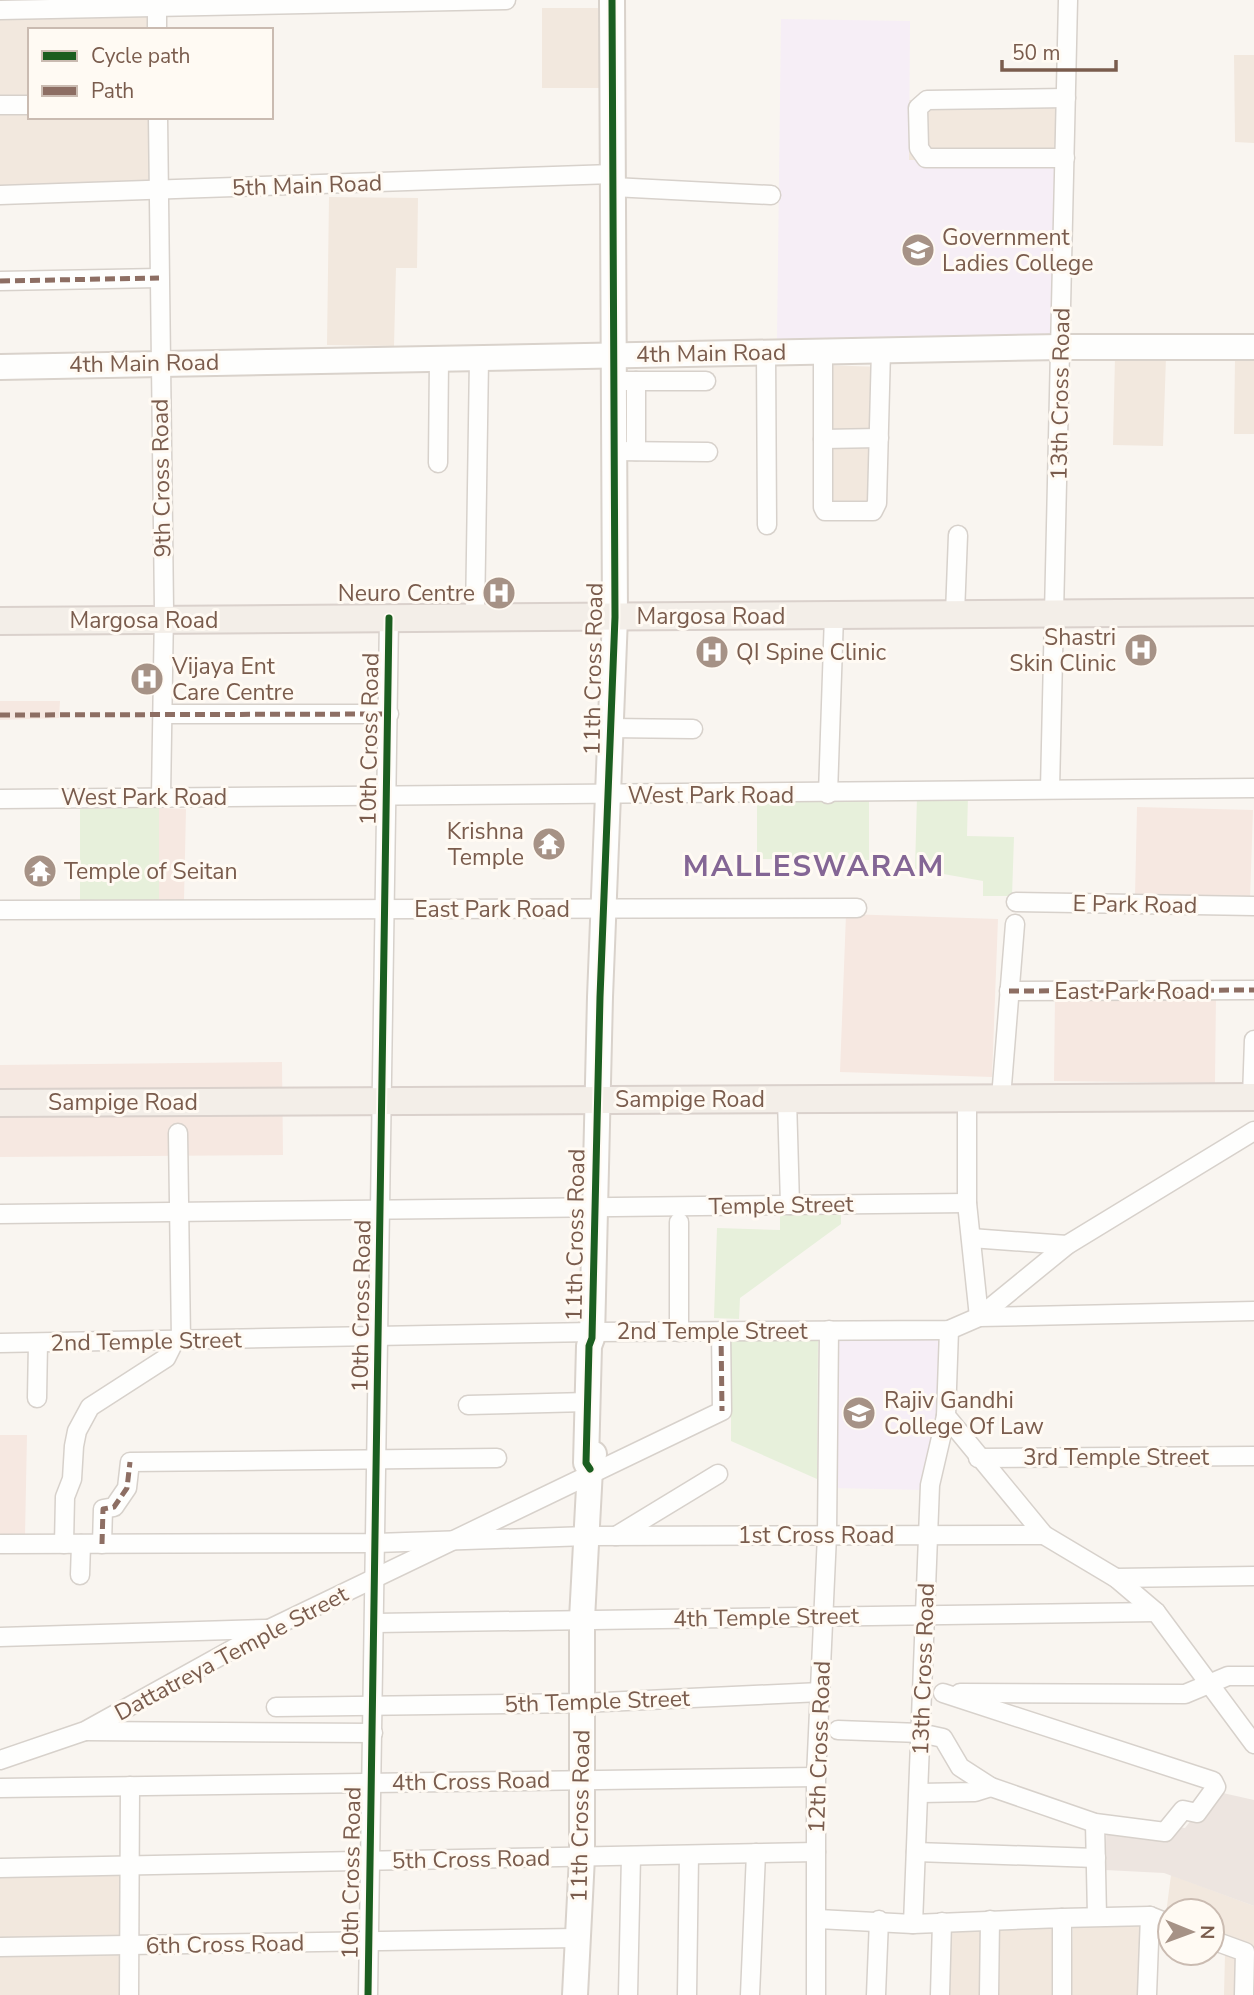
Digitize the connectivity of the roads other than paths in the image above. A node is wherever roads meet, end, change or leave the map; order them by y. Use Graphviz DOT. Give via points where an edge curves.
graph roads {
  1 [pos="506,0"];
  2 [pos="612,0"];
  3 [pos="1068,0"];
  4 [pos="449,1"];
  5 [pos="157,3"];
  6 [pos="0,10"];
  7 [pos="158,28"];
  8 [pos="1066,98"];
  9 [pos="28,104"];
  10 [pos="0,105"];
  11 [pos="158,119"];
  12 [pos="1065,158"];
  13 [pos="613,180"];
  14 [pos="159,191"];
  15 [pos="0,195"];
  16 [pos="771,195"];
  17 [pos="159,278"];
  18 [pos="0,281"];
  19 [pos="1061,347"];
  20 [pos="1254,347"];
  21 [pos="881,350"];
  22 [pos="822,351"];
  23 [pos="766,352"];
  24 [pos="614,355"];
  25 [pos="439,359"];
  26 [pos="479,359"];
  27 [pos="159,362"];
  28 [pos="0,367"];
  29 [pos="625,381"];
  30 [pos="706,381"];
  31 [pos="879,438"];
  32 [pos="823,439"];
  33 [pos="625,451"];
  34 [pos="708,452"];
  35 [pos="438,463"];
  36 [pos="767,525"];
  37 [pos="958,535"];
  38 [pos="1254,612"];
  39 [pos="955,614"];
  40 [pos="1055,614"];
  41 [pos="834,615"];
  42 [pos="615,617"];
  43 [pos="389,618"];
  44 [pos="475,618"];
  45 [pos="164,620"];
  46 [pos="0,621"];
  47 [pos="163,714"];
  48 [pos="389,714"];
  49 [pos="611,728"];
  50 [pos="693,729"];
  51 [pos="1254,788"];
  52 [pos="1050,789"];
  53 [pos="828,794"];
  54 [pos="609,795"];
  55 [pos="160,797"];
  56 [pos="387,797"];
  57 [pos="0,799"];
  58 [pos="1016,902"];
  59 [pos="1254,906"];
  60 [pos="857,908"];
  61 [pos="385,909"];
  62 [pos="604,909"];
  63 [pos="0,910"];
  64 [pos="1015,924"];
  65 [pos="1254,990"];
  66 [pos="1009,991"];
  67 [pos="1254,1040"];
  68 [pos="1253,1097"];
  69 [pos="967,1098"];
  70 [pos="1001,1098"];
  71 [pos="787,1099"];
  72 [pos="598,1100"];
  73 [pos="384,1101"];
  74 [pos="0,1103"];
  75 [pos="1254,1131"];
  76 [pos="178,1133"];
  77 [pos="967,1203"];
  78 [pos="790,1205"];
  79 [pos="596,1208"];
  80 [pos="382,1210"];
  81 [pos="179,1212"];
  82 [pos="0,1214"];
  83 [pos="679,1214"];
  84 [pos="971,1238"];
  85 [pos="1067,1245"];
  86 [pos="1254,1311"];
  87 [pos="979,1317"];
  88 [pos="829,1330"];
  89 [pos="949,1330"];
  90 [pos="721,1331"];
  91 [pos="679,1332"];
  92 [pos="592,1335"];
  93 [pos="380,1336"];
  94 [pos="178,1340"];
  95 [pos="0,1343"];
  96 [pos="38,1343"];
  97 [pos="37,1398"];
  98 [pos="587,1402"];
  99 [pos="468,1405"];
  100 [pos="946,1416"];
  101 [pos="1254,1456"];
  102 [pos="378,1458"];
  103 [pos="496,1458"];
  104 [pos="978,1458"];
  105 [pos="590,1473"];
  106 [pos="718,1474"];
  107 [pos="927,1534"];
  108 [pos="827,1535"];
  109 [pos="1044,1535"];
  110 [pos="588,1536"];
  111 [pos="616,1536"];
  112 [pos="460,1539"];
  113 [pos="376,1543"];
  114 [pos="0,1544"];
  115 [pos="72,1544"];
  116 [pos="102,1544"];
  117 [pos="80,1575"];
  118 [pos="1254,1576"];
  119 [pos="376,1578"];
  120 [pos="1116,1578"];
  121 [pos="1156,1612"];
  122 [pos="926,1615"];
  123 [pos="824,1616"];
  124 [pos="582,1619"];
  125 [pos="375,1623"];
  126 [pos="268,1629"];
  127 [pos="0,1637"];
  128 [pos="1254,1676"];
  129 [pos="1211,1684"];
  130 [pos="821,1692"];
  131 [pos="923,1692"];
  132 [pos="943,1693"];
  133 [pos="582,1703"];
  134 [pos="373,1705"];
  135 [pos="276,1706"];
  136 [pos="838,1730"];
  137 [pos="85,1731"];
  138 [pos="373,1733"];
  139 [pos="920,1733"];
  140 [pos="1254,1744"];
  141 [pos="0,1760"];
  142 [pos="816,1777"];
  143 [pos="582,1780"];
  144 [pos="372,1783"];
  145 [pos="130,1786"];
  146 [pos="991,1787"];
  147 [pos="0,1788"];
  148 [pos="920,1793"];
  149 [pos="1095,1823"];
  150 [pos="816,1852"];
  151 [pos="916,1852"];
  152 [pos="756,1853"];
  153 [pos="689,1855"];
  154 [pos="631,1856"];
  155 [pos="582,1857"];
  156 [pos="1096,1858"];
  157 [pos="370,1861"];
  158 [pos="130,1866"];
  159 [pos="0,1868"];
  160 [pos="1097,1916"];
  161 [pos="1150,1916"];
  162 [pos="1062,1918"];
  163 [pos="1156,1918"];
  164 [pos="818,1919"];
  165 [pos="879,1920"];
  166 [pos="990,1920"];
  167 [pos="942,1922"];
  168 [pos="913,1924"];
  169 [pos="577,1938"];
  170 [pos="369,1942"];
  171 [pos="130,1945"];
  172 [pos="1226,1945"];
  173 [pos="0,1947"];
  174 [pos="129,1995"];
  175 [pos="368,1995"];
  176 [pos="575,1995"];
  177 [pos="628,1995"];
  178 [pos="687,1995"];
  179 [pos="750,1995"];
  180 [pos="816,1995"];
  181 [pos="876,1995"];
  182 [pos="940,1995"];
  183 [pos="989,1995"];
  184 [pos="1062,1995"];
  185 [pos="1147,1995"];
  186 [pos="1244,1995"];
  1 -- 4 [label="street"];
  2 -- 13 [label="street, 11th Cross Road"];
  3 -- 8 [label="street, 13th Cross Road"];
  4 -- 5 [label="street"];
  5 -- 6 [label="street"];
  5 -- 7 [label="street"];
  8 -- 12 [label="street, 13th Cross Road"];
  8 -- 12 [label="street" via="927,100 918,108 919,148 926,158"];
  9 -- 10 [label="street"];
  11 -- 14 [label="street, 9th Cross Road"];
  12 -- 19 [label="street, 13th Cross Road"];
  13 -- 14 [label="street, 5th Main Road"];
  13 -- 16 [label="street, 5th Main Road"];
  13 -- 24 [label="street, 11th Cross Road"];
  14 -- 15 [label="street, 5th Main Road"];
  14 -- 17 [label="street, 9th Cross Road"];
  17 -- 18 [label="street"];
  17 -- 27 [label="street, 9th Cross Road"];
  19 -- 20 [label="street, 4th Main Road"];
  19 -- 21 [label="street, 4th Main Road"];
  19 -- 40 [label="street, 13th Cross Road"];
  21 -- 22 [label="street, 4th Main Road"];
  21 -- 31 [label="street"];
  22 -- 23 [label="street, 4th Main Road"];
  22 -- 32 [label="street"];
  23 -- 24 [label="street, 4th Main Road"];
  23 -- 36 [label="street"];
  24 -- 26 [label="street, 4th Main Road"];
  24 -- 29 [label="street, 11th Cross Road"];
  25 -- 26 [label="street, 4th Main Road"];
  25 -- 27 [label="street, 4th Main Road"];
  25 -- 35 [label="street"];
  26 -- 44 [label="street"];
  27 -- 28 [label="street, 4th Main Road"];
  27 -- 45 [label="street, 9th Cross Road"];
  29 -- 30 [label="street"];
  29 -- 33 [label="street, 11th Cross Road"];
  31 -- 32 [label="street"];
  31 -- 32 [label="street" via="873,511 823,509"];
  33 -- 34 [label="street"];
  33 -- 42 [label="street, 11th Cross Road"];
  37 -- 39 [label="street"];
  38 -- 40 [label="main road, Margosa Road"];
  39 -- 40 [label="main road, Margosa Road"];
  39 -- 41 [label="main road, Margosa Road"];
  40 -- 52 [label="street, 13th Cross Road"];
  41 -- 42 [label="main road, Margosa Road"];
  41 -- 53 [label="street"];
  42 -- 44 [label="main road, Margosa Road"];
  42 -- 49 [label="street, 11th Cross Road"];
  43 -- 44 [label="main road, Margosa Road"];
  43 -- 45 [label="main road, Margosa Road"];
  43 -- 48 [label="street, 10th Cross Road"];
  45 -- 46 [label="main road, Margosa Road"];
  45 -- 47 [label="street, 9th Cross Road"];
  47 -- 48 [label="street"];
  47 -- 55 [label="street, 9th Cross Road"];
  48 -- 56 [label="street, 10th Cross Road"];
  49 -- 50 [label="street"];
  49 -- 54 [label="street, 11th Cross Road"];
  51 -- 52 [label="street, West Park Road"];
  52 -- 53 [label="street, West Park Road"];
  53 -- 54 [label="street, West Park Road"];
  54 -- 56 [label="street, West Park Road"];
  54 -- 62 [label="street, 11th Cross Road"];
  55 -- 56 [label="street, West Park Road"];
  55 -- 57 [label="street, West Park Road"];
  56 -- 61 [label="street, 10th Cross Road"];
  58 -- 59 [label="street, E Park Road"];
  60 -- 62 [label="street, East Park Road"];
  61 -- 62 [label="street, East Park Road"];
  61 -- 63 [label="street, East Park Road"];
  61 -- 73 [label="street, 10th Cross Road"];
  62 -- 72 [label="street, 11th Cross Road"];
  64 -- 66 [label="street"];
  65 -- 66 [label="street, East Park Road"];
  66 -- 70 [label="street"];
  67 -- 68 [label="street"];
  68 -- 70 [label="main road, Sampige Road"];
  69 -- 70 [label="main road, Sampige Road"];
  69 -- 71 [label="main road, Sampige Road"];
  69 -- 77 [label="street"];
  71 -- 72 [label="main road, Sampige Road"];
  71 -- 78 [label="street"];
  72 -- 73 [label="main road, Sampige Road"];
  72 -- 79 [label="street, 11th Cross Road"];
  73 -- 74 [label="main road, Sampige Road"];
  73 -- 80 [label="street, 10th Cross Road"];
  75 -- 85 [label="street"];
  76 -- 81 [label="street"];
  77 -- 78 [label="street, Temple Street"];
  77 -- 84 [label="street"];
  78 -- 83 [label="street, Temple Street"];
  79 -- 80 [label="street, Temple Street"];
  79 -- 83 [label="street, Temple Street"];
  79 -- 92 [label="street, 11th Cross Road"];
  80 -- 81 [label="street, Temple Street"];
  80 -- 93 [label="street, 10th Cross Road"];
  81 -- 82 [label="street, Temple Street"];
  81 -- 94 [label="street"];
  83 -- 91 [label="street"];
  84 -- 85 [label="street"];
  84 -- 87 [label="street"];
  85 -- 87 [label="street"];
  86 -- 87 [label="street, 2nd Temple Street"];
  87 -- 89 [label="street, 2nd Temple Street"];
  88 -- 89 [label="street, 2nd Temple Street"];
  88 -- 90 [label="street, 2nd Temple Street"];
  88 -- 108 [label="street, 12th Cross Road"];
  89 -- 100 [label="street, 13th Cross Road"];
  90 -- 91 [label="street, 2nd Temple Street"];
  90 -- 105 [label="street, Dattatreya Temple Street" via="722,1411"];
  91 -- 92 [label="street, 2nd Temple Street"];
  92 -- 93 [label="street, 2nd Temple Street"];
  92 -- 98 [label="street, 11th Cross Road"];
  92 -- 105 [label="street, 11th Cross Road" via="596,1346"];
  93 -- 94 [label="street, 2nd Temple Street"];
  93 -- 102 [label="street, 10th Cross Road"];
  94 -- 96 [label="street, 2nd Temple Street"];
  94 -- 115 [label="street" via="166,1358 90,1408 77,1431 72,1479 65,1497"];
  95 -- 96 [label="street, 2nd Temple Street"];
  96 -- 97 [label="street"];
  98 -- 99 [label="street"];
  98 -- 105 [label="street, 11th Cross Road" via="586,1463"];
  100 -- 104 [label="street"];
  100 -- 107 [label="street, 13th Cross Road" via="929,1485"];
  101 -- 104 [label="street, 3rd Temple Street"];
  102 -- 103 [label="street"];
  102 -- 113 [label="street, 10th Cross Road"];
  102 -- 116 [label="street" via="130,1462 127,1488 114,1507 103,1509"];
  104 -- 109 [label="street"];
  105 -- 110 [label="street, 11th Cross Road"];
  105 -- 112 [label="street, Dattatreya Temple Street"];
  106 -- 111 [label="street"];
  107 -- 108 [label="street, 1st Cross Road"];
  107 -- 109 [label="street, 1st Cross Road"];
  107 -- 122 [label="street, 13th Cross Road"];
  108 -- 111 [label="street, 1st Cross Road"];
  108 -- 123 [label="street, 12th Cross Road"];
  109 -- 120 [label="street"];
  110 -- 111 [label="street, 1st Cross Road"];
  110 -- 112 [label="street"];
  110 -- 124 [label="street, 11th Cross Road"];
  112 -- 113 [label="street"];
  112 -- 119 [label="street, Dattatreya Temple Street"];
  113 -- 116 [label="street"];
  113 -- 119 [label="street, 10th Cross Road"];
  114 -- 115 [label="street"];
  115 -- 116 [label="street"];
  115 -- 117 [label="street"];
  118 -- 120 [label="street"];
  119 -- 125 [label="street, 10th Cross Road"];
  119 -- 126 [label="street, Dattatreya Temple Street"];
  120 -- 121 [label="street"];
  121 -- 122 [label="street, 4th Temple Street"];
  121 -- 129 [label="street"];
  122 -- 123 [label="street, 4th Temple Street"];
  122 -- 131 [label="street, 13th Cross Road"];
  123 -- 124 [label="street, 4th Temple Street"];
  123 -- 130 [label="street, 12th Cross Road"];
  124 -- 125 [label="street, 4th Temple Street"];
  124 -- 133 [label="street, 11th Cross Road"];
  125 -- 134 [label="street, 10th Cross Road"];
  126 -- 127 [label="street"];
  126 -- 137 [label="street, Dattatreya Temple Street"];
  128 -- 129 [label="street" via="1228,1676"];
  129 -- 132 [label="street" via="1185,1694"];
  129 -- 140 [label="street"];
  130 -- 133 [label="street, 5th Temple Street"];
  130 -- 142 [label="street, 12th Cross Road"];
  131 -- 132 [label="street"];
  131 -- 139 [label="street, 13th Cross Road"];
  132 -- 149 [label="street" via="1213,1781 1216,1787 1197,1813 1183,1810 1165,1832"];
  133 -- 134 [label="street, 5th Temple Street"];
  133 -- 143 [label="street, 11th Cross Road"];
  134 -- 135 [label="street, 5th Temple Street"];
  134 -- 138 [label="street, 10th Cross Road"];
  136 -- 139 [label="street"];
  137 -- 138 [label="street"];
  137 -- 141 [label="street, Dattatreya Temple Street"];
  138 -- 144 [label="street, 10th Cross Road"];
  139 -- 146 [label="street" via="943,1738 960,1767"];
  139 -- 148 [label="street, 13th Cross Road"];
  142 -- 143 [label="street, 4th Cross Road"];
  142 -- 150 [label="street, 12th Cross Road"];
  143 -- 144 [label="street, 4th Cross Road"];
  143 -- 155 [label="street, 11th Cross Road"];
  144 -- 145 [label="street, 4th Cross Road"];
  144 -- 157 [label="street, 10th Cross Road"];
  145 -- 147 [label="street, 4th Cross Road"];
  145 -- 158 [label="street"];
  146 -- 148 [label="street" via="975,1792"];
  146 -- 149 [label="street"];
  148 -- 151 [label="street, 13th Cross Road"];
  149 -- 156 [label="street"];
  150 -- 152 [label="street, 5th Cross Road"];
  150 -- 164 [label="street, 12th Cross Road"];
  151 -- 156 [label="street"];
  151 -- 168 [label="street, 13th Cross Road"];
  152 -- 153 [label="street, 5th Cross Road"];
  152 -- 179 [label="street"];
  153 -- 154 [label="street, 5th Cross Road"];
  153 -- 178 [label="street"];
  154 -- 155 [label="street, 5th Cross Road"];
  154 -- 177 [label="street"];
  155 -- 157 [label="street, 5th Cross Road"];
  155 -- 169 [label="street, 11th Cross Road"];
  156 -- 160 [label="street"];
  157 -- 158 [label="street, 5th Cross Road"];
  157 -- 170 [label="street, 10th Cross Road"];
  158 -- 159 [label="street, 5th Cross Road"];
  158 -- 171 [label="street"];
  160 -- 161 [label="street"];
  160 -- 162 [label="street"];
  161 -- 163 [label="street"];
  161 -- 185 [label="street"];
  162 -- 166 [label="street"];
  162 -- 184 [label="street"];
  164 -- 165 [label="street"];
  164 -- 180 [label="street, 12th Cross Road"];
  165 -- 168 [label="street"];
  165 -- 181 [label="street"];
  166 -- 167 [label="street"];
  166 -- 183 [label="street"];
  167 -- 168 [label="street"];
  167 -- 182 [label="street"];
  169 -- 170 [label="street, 6th Cross Road"];
  169 -- 176 [label="street, 11th Cross Road"];
  170 -- 171 [label="street, 6th Cross Road"];
  170 -- 175 [label="street, 10th Cross Road"];
  171 -- 173 [label="street, 6th Cross Road"];
  171 -- 174 [label="street"];
  172 -- 186 [label="street" via="1245,1952"];
}
